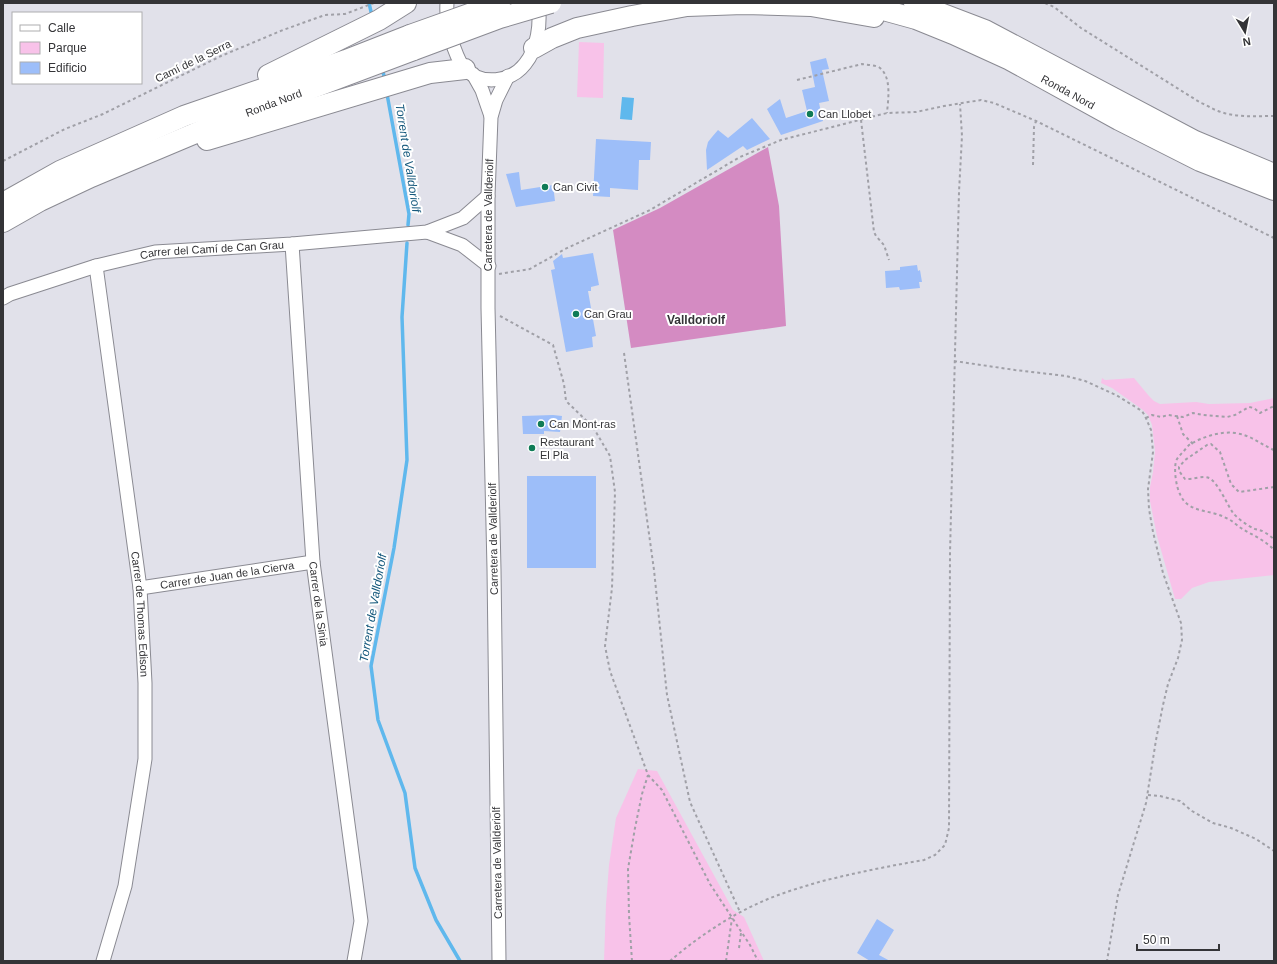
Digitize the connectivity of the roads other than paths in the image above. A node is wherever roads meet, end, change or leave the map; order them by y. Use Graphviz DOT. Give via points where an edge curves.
graph roads {
  1 [pos="406,3"];
  2 [pos="447,3"];
  3 [pos="500,3"];
  4 [pos="538,3"];
  5 [pos="551,3"];
  6 [pos="858,3"];
  7 [pos="914,3"];
  8 [pos="943,3"];
  9 [pos="985,30"];
  10 [pos="953,34"];
  11 [pos="412,42"];
  12 [pos="534,48"];
  13 [pos="469,72"];
  14 [pos="508,76"];
  15 [pos="184,116"];
  16 [pos="491,117"];
  17 [pos="1200,161"];
  18 [pos="120,165"];
  19 [pos="1274,174"];
  20 [pos="1274,190"];
  21 [pos="488,196"];
  22 [pos="3,203"];
  23 [pos="1274,204"];
  24 [pos="3,222"];
  25 [pos="427,232"];
  26 [pos="292,244"];
  27 [pos="96,266"];
  28 [pos="489,271"];
  29 [pos="3,298"];
  30 [pos="313,562"];
  31 [pos="140,588"];
  32 [pos="103,961"];
  33 [pos="354,961"];
  34 [pos="499,961"];
  1 -- 15 [label="highway" via="379,20"];
  2 -- 13 [label="street, Carretera de Vallderiolf" via="448,29 456,54"];
  3 -- 11 [label="highway, Ronda Nord, bridge"];
  4 -- 12 [label="street" via="540,13"];
  5 -- 11 [label="highway, Ronda Nord, bridge"];
  6 -- 10 [label="highway, Ronda Nord" via="916,19"];
  7 -- 9 [label="highway, Ronda Nord"];
  8 -- 9 [label="highway" via="968,14"];
  9 -- 19 [label="highway, Ronda Nord" via="1195,141"];
  10 -- 12 [label="highway" via="917,29 883,19 811,6 743,4 687,6 632,16 577,28"];
  10 -- 17 [label="highway, Ronda Nord" via="1010,60"];
  11 -- 15 [label="highway, Ronda Nord" via="346,60"];
  11 -- 18 [label="highway, Ronda Nord"];
  12 -- 14 [label="street" via="525,64 513,75"];
  13 -- 14 [label="street" via="478,78 493,80"];
  13 -- 16 [label="street, Carretera de Vallderiolf" via="482,90"];
  13 -- 18 [label="highway" via="430,73 155,158"];
  14 -- 16 [label="street, Carretera de Vallderiolf"];
  15 -- 22 [label="highway, Ronda Nord" via="60,171"];
  16 -- 21 [label="street, Carretera de Vallderiolf"];
  17 -- 20 [label="highway, Ronda Nord"];
  17 -- 23 [label="highway" via="1211,174"];
  18 -- 24 [label="highway, Ronda Nord" via="40,201"];
  21 -- 25 [label="street, Carrer del Camí de Can Grau" via="463,218"];
  21 -- 28 [label="street, Carretera de Vallderiolf"];
  25 -- 26 [label="street, Carrer del Camí de Can Grau"];
  25 -- 28 [label="street, Carrer del Camí de Can Grau" via="462,245"];
  26 -- 27 [label="street, Carrer del Camí de Can Grau" via="155,252"];
  26 -- 30 [label="street, Carrer de la Sinia"];
  27 -- 29 [label="street, Carrer del Camí de Can Grau"];
  27 -- 31 [label="street, Carrer de Thomas Edison"];
  28 -- 34 [label="street, Carretera de Vallderiolf"];
  30 -- 31 [label="street, Carrer de Juan de la Cierva"];
  30 -- 33 [label="street, Carrer de la Sinia" via="361,921"];
  31 -- 32 [label="street, Carrer de Thomas Edison" via="145,683 145,759 125,886"];
}
